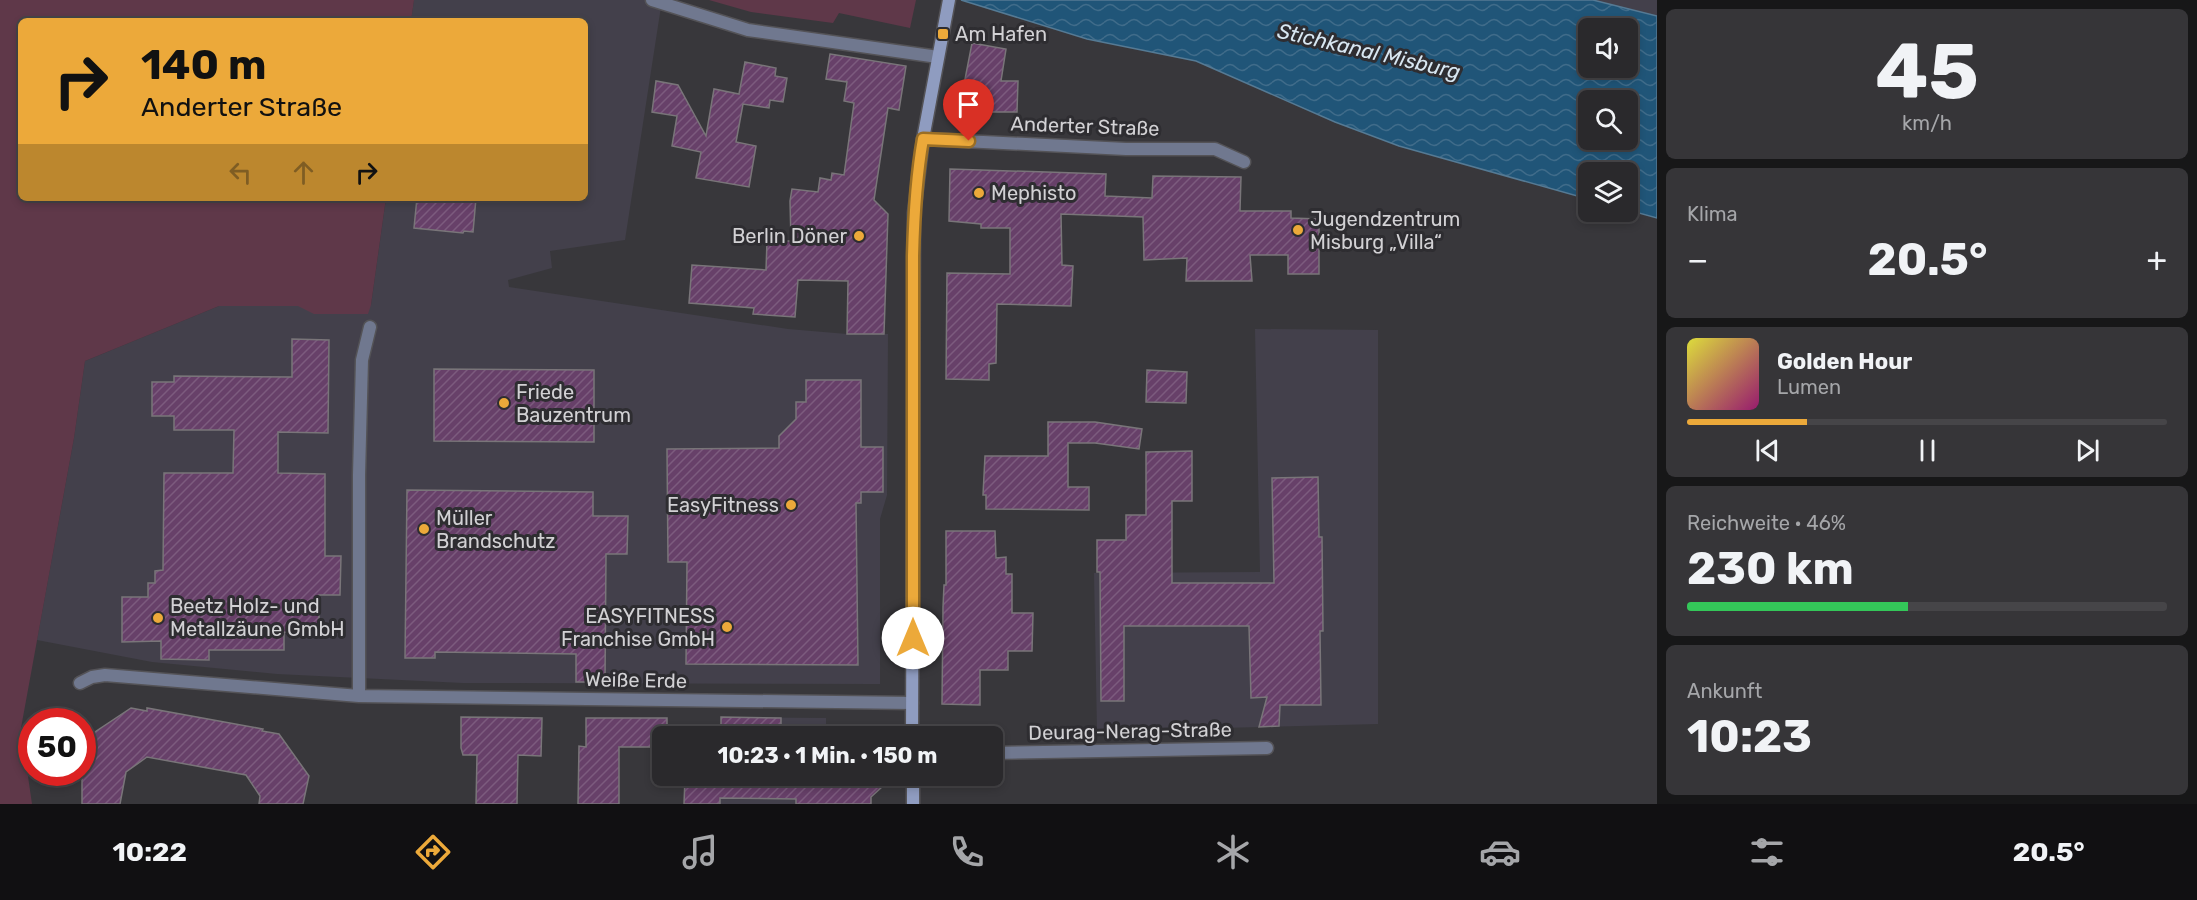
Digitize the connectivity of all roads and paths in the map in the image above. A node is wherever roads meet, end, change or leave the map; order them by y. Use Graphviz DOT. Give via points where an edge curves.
graph roads {
  1 [pos="652,0"];
  2 [pos="949,0"];
  3 [pos="938,57"];
  4 [pos="923,139"];
  5 [pos="1244,162"];
  6 [pos="370,327"];
  7 [pos="80,683"];
  8 [pos="358,696"];
  9 [pos="912,703"];
  10 [pos="912,726"];
  11 [pos="1267,748"];
  12 [pos="1003,753"];
  13 [pos="913,786"];
  14 [pos="913,804"];
  1 -- 3 [label="street" via="748,30"];
  2 -- 3 [label="main road"];
  3 -- 4 [label="main road"];
  4 -- 5 [label="street, Anderter Straße" via="1126,149 1215,149"];
  4 -- 9 [label="main road" via="913,256"];
  6 -- 8 [label="street" via="362,360"];
  7 -- 8 [label="street, Weiße Erde" via="105,675"];
  8 -- 9 [label="street, Weiße Erde"];
  9 -- 10 [label="main road"];
  11 -- 12 [label="street, Deurag-Nerag-Straße"];
  13 -- 14 [label="main road"];
}
